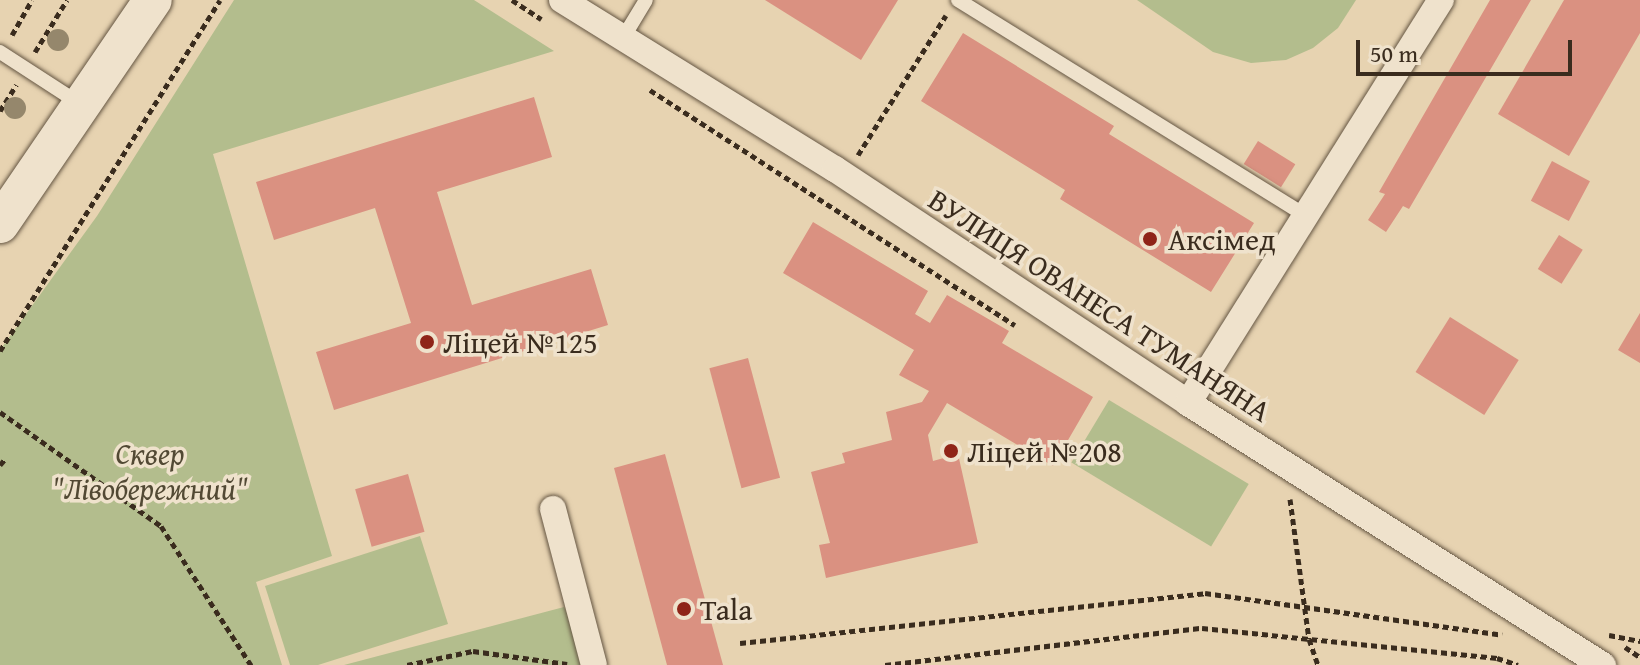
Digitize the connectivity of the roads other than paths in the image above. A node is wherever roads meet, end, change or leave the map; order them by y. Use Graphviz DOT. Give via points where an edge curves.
graph roads {
  1 [pos="153,0"];
  2 [pos="562,0"];
  3 [pos="646,0"];
  4 [pos="958,0"];
  5 [pos="1441,0"];
  6 [pos="623,38"];
  7 [pos="1,52"];
  8 [pos="85,107"];
  9 [pos="1306,216"];
  10 [pos="0,224"];
  11 [pos="1188,403"];
  12 [pos="553,509"];
  13 [pos="594,665"];
  14 [pos="1603,665"];
  1 -- 8 [label="main road"];
  2 -- 6 [label="street, ВУЛИЦЯ ОВАНЕСА ТУМАНЯНА"];
  3 -- 6 [label="lane"];
  4 -- 9 [label="lane"];
  5 -- 9 [label="street"];
  6 -- 11 [label="street, ВУЛИЦЯ ОВАНЕСА ТУМАНЯНА" via="835,169"];
  7 -- 8 [label="lane"];
  8 -- 10 [label="main road"];
  9 -- 11 [label="street"];
  11 -- 14 [label="street, ВУЛИЦЯ ОВАНЕСА ТУМАНЯНА"];
  12 -- 13 [label="street"];
}
